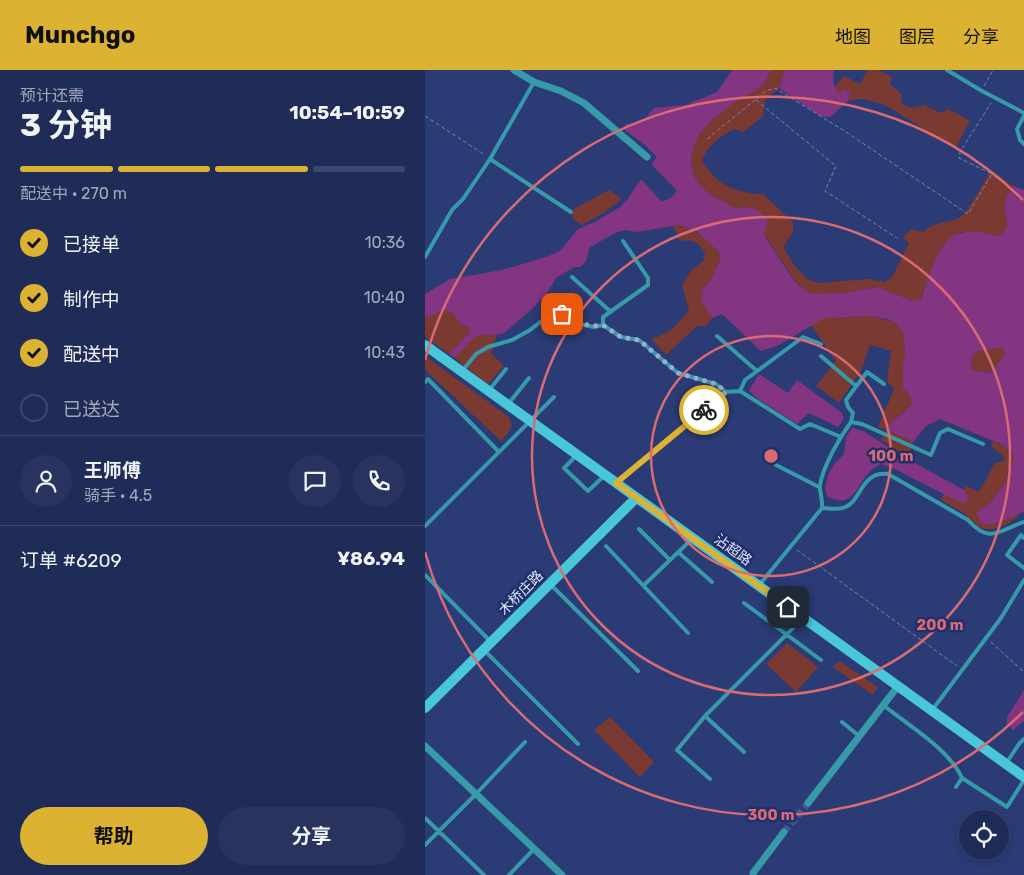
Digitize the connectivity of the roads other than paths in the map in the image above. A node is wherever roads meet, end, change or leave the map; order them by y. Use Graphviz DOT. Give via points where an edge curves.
graph roads {
  1 [pos="514,70"];
  2 [pos="947,70"];
  3 [pos="534,82"];
  4 [pos="1024,115"];
  5 [pos="1024,144"];
  6 [pos="647,157"];
  7 [pos="490,159"];
  8 [pos="571,212"];
  9 [pos="623,241"];
  10 [pos="425,257"];
  11 [pos="572,277"];
  12 [pos="611,312"];
  13 [pos="603,325"];
  14 [pos="717,336"];
  15 [pos="821,344"];
  16 [pos="425,345"];
  17 [pos="821,356"];
  18 [pos="506,369"];
  19 [pos="461,371"];
  20 [pos="757,371"];
  21 [pos="529,378"];
  22 [pos="425,382"];
  23 [pos="884,384"];
  24 [pos="856,386"];
  25 [pos="489,391"];
  26 [pos="740,391"];
  27 [pos="726,392"];
  28 [pos="555,397"];
  29 [pos="508,405"];
  30 [pos="530,421"];
  31 [pos="851,422"];
  32 [pos="841,436"];
  33 [pos="983,444"];
  34 [pos="499,452"];
  35 [pos="577,455"];
  36 [pos="776,465"];
  37 [pos="605,475"];
  38 [pos="616,483"];
  39 [pos="819,488"];
  40 [pos="636,498"];
  41 [pos="822,508"];
  42 [pos="1024,522"];
  43 [pos="425,526"];
  44 [pos="639,529"];
  45 [pos="693,538"];
  46 [pos="1024,538"];
  47 [pos="606,546"];
  48 [pos="678,552"];
  49 [pos="670,560"];
  50 [pos="1024,568"];
  51 [pos="425,575"];
  52 [pos="1024,580"];
  53 [pos="712,582"];
  54 [pos="549,584"];
  55 [pos="643,585"];
  56 [pos="759,586"];
  57 [pos="744,603"];
  58 [pos="803,618"];
  59 [pos="688,633"];
  60 [pos="786,635"];
  61 [pos="487,646"];
  62 [pos="821,660"];
  63 [pos="638,672"];
  64 [pos="898,686"];
  65 [pos="883,705"];
  66 [pos="425,708"];
  67 [pos="931,710"];
  68 [pos="705,716"];
  69 [pos="842,722"];
  70 [pos="859,736"];
  71 [pos="1024,739"];
  72 [pos="525,742"];
  73 [pos="578,744"];
  74 [pos="425,746"];
  75 [pos="744,752"];
  76 [pos="1005,764"];
  77 [pos="962,778"];
  78 [pos="1024,778"];
  79 [pos="710,780"];
  80 [pos="956,787"];
  81 [pos="476,794"];
  82 [pos="808,803"];
  83 [pos="425,818"];
  84 [pos="438,831"];
  85 [pos="784,832"];
  86 [pos="425,845"];
  87 [pos="534,849"];
  88 [pos="753,873"];
  89 [pos="484,875"];
  90 [pos="509,875"];
  91 [pos="562,875"];
  1 -- 3 [label="street"];
  2 -- 4 [label="lane"];
  3 -- 6 [label="street" via="585,103"];
  3 -- 7 [label="lane"];
  4 -- 5 [label="lane" via="1017,130"];
  7 -- 8 [label="lane"];
  7 -- 10 [label="lane" via="452,210"];
  9 -- 12 [label="lane" via="648,278 648,284"];
  11 -- 12 [label="lane"];
  12 -- 13 [label="lane" via="603,317"];
  13 -- 19 [label="lane" via="584,325 562,314 547,316 524,334 475,354"];
  13 -- 27 [label="lane" via="621,337 639,340 678,373 716,384"];
  14 -- 20 [label="lane"];
  15 -- 20 [label="lane" via="803,336"];
  16 -- 19 [label="street, 沾超路"];
  17 -- 24 [label="lane"];
  18 -- 25 [label="lane"];
  19 -- 25 [label="street, 沾超路"];
  20 -- 26 [label="lane" via="745,380"];
  21 -- 29 [label="lane"];
  22 -- 34 [label="lane" via="428,379"];
  23 -- 24 [label="lane" via="867,372"];
  24 -- 31 [label="lane" via="846,400 853,413"];
  25 -- 29 [label="street, 沾超路"];
  26 -- 27 [label="lane"];
  26 -- 32 [label="lane" via="799,429 810,424"];
  27 -- 38 [label="lane"];
  28 -- 30 [label="lane"];
  29 -- 30 [label="street, 沾超路"];
  30 -- 34 [label="lane"];
  30 -- 35 [label="street, 沾超路"];
  31 -- 32 [label="lane"];
  31 -- 33 [label="lane" via="931,456 940,433 948,429"];
  32 -- 39 [label="lane"];
  34 -- 43 [label="lane"];
  35 -- 37 [label="street, 沾超路"];
  35 -- 37 [label="lane" via="564,468 588,491"];
  36 -- 39 [label="lane"];
  37 -- 38 [label="street, 沾超路"];
  38 -- 40 [label="street, 沾超路"];
  39 -- 41 [label="lane"];
  40 -- 45 [label="street, 沾超路"];
  40 -- 54 [label="street, 木桥庄路"];
  41 -- 42 [label="lane" via="848,505 871,476 879,473 888,474 988,534 999,533"];
  41 -- 56 [label="lane"];
  44 -- 49 [label="lane"];
  45 -- 48 [label="lane"];
  45 -- 56 [label="street, 沾超路"];
  46 -- 50 [label="lane" via="1021,535 1007,555"];
  47 -- 55 [label="lane"];
  48 -- 49 [label="lane"];
  48 -- 53 [label="lane"];
  49 -- 55 [label="lane"];
  51 -- 61 [label="lane"];
  52 -- 67 [label="lane"];
  54 -- 61 [label="street, 木桥庄路"];
  54 -- 63 [label="lane"];
  55 -- 59 [label="lane"];
  56 -- 58 [label="street, 沾超路"];
  57 -- 60 [label="lane"];
  58 -- 60 [label="lane"];
  58 -- 64 [label="street, 沾超路"];
  60 -- 62 [label="lane"];
  60 -- 68 [label="lane"];
  61 -- 66 [label="street, 木桥庄路"];
  61 -- 73 [label="lane"];
  64 -- 65 [label="street"];
  64 -- 67 [label="street, 沾超路"];
  65 -- 70 [label="street"];
  65 -- 77 [label="lane" via="947,756"];
  67 -- 76 [label="street, 沾超路"];
  68 -- 75 [label="lane"];
  68 -- 79 [label="lane" via="677,750"];
  69 -- 70 [label="lane"];
  70 -- 82 [label="street"];
  71 -- 76 [label="lane"];
  72 -- 81 [label="lane"];
  74 -- 81 [label="street"];
  76 -- 78 [label="street, 沾超路"];
  77 -- 78 [label="lane" via="1007,806"];
  77 -- 80 [label="lane"];
  81 -- 84 [label="lane"];
  81 -- 87 [label="street"];
  83 -- 84 [label="lane"];
  84 -- 86 [label="lane"];
  84 -- 89 [label="lane"];
  85 -- 88 [label="street"];
  87 -- 90 [label="lane"];
  87 -- 91 [label="street"];
}
